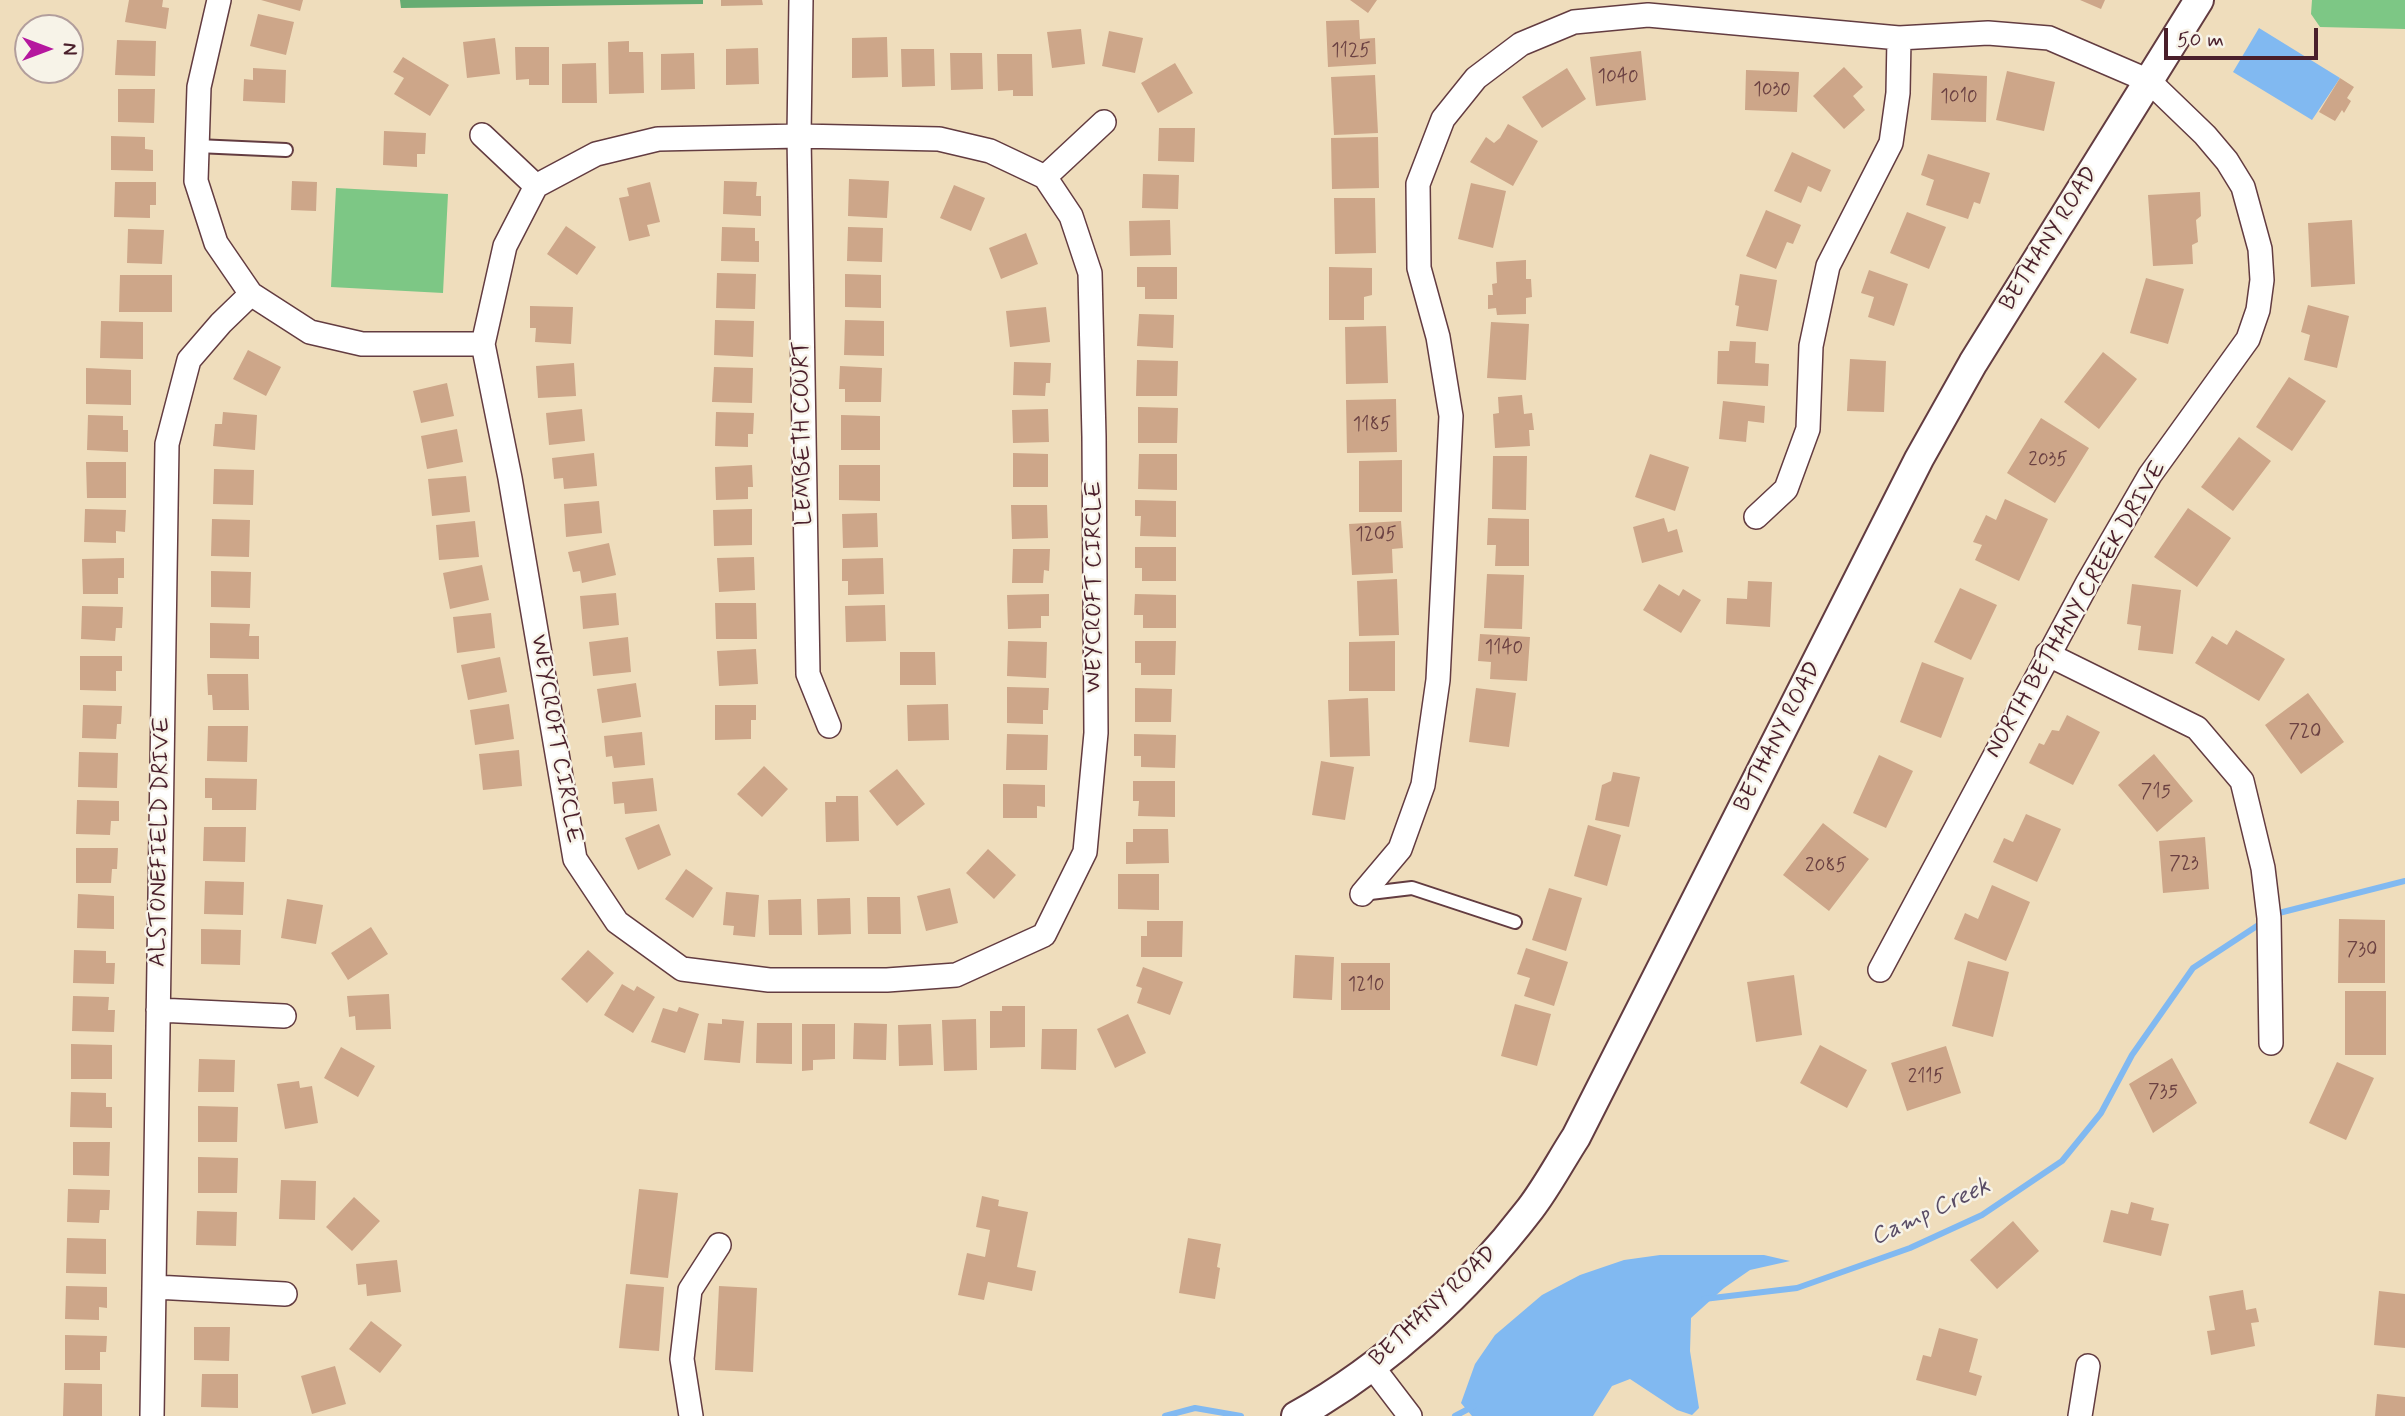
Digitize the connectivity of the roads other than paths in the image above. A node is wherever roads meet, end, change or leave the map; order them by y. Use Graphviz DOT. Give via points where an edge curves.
graph roads {
  1 [pos="219,0"];
  2 [pos="801,0"];
  3 [pos="2199,0"];
  4 [pos="1899,38"];
  5 [pos="2149,80"];
  6 [pos="1104,122"];
  7 [pos="482,135"];
  8 [pos="799,136"];
  9 [pos="197,146"];
  10 [pos="286,150"];
  11 [pos="1045,177"];
  12 [pos="536,186"];
  13 [pos="251,294"];
  14 [pos="483,344"];
  15 [pos="1756,517"];
  16 [pos="2047,654"];
  17 [pos="829,726"];
  18 [pos="1362,894"];
  19 [pos="1515,922"];
  20 [pos="1880,970"];
  21 [pos="158,1010"];
  22 [pos="284,1016"];
  23 [pos="2271,1043"];
  24 [pos="719,1245"];
  25 [pos="155,1287"];
  26 [pos="285,1293"];
  27 [pos="1371,1365"];
  28 [pos="2088,1366"];
  29 [pos="152,1416"];
  30 [pos="691,1416"];
  31 [pos="1296,1416"];
  32 [pos="1410,1416"];
  33 [pos="2080,1416"];
  1 -- 9 [label="street" via="199,87"];
  2 -- 8 [label="street, LEMBETH COURT"];
  3 -- 5 [label="street, BETHANY ROAD"];
  4 -- 5 [label="street" via="1988,33 2049,38"];
  4 -- 15 [label="street" via="1891,143 1828,266 1811,346 1808,429 1786,489"];
  4 -- 18 [label="street" via="1648,15 1574,22 1521,44 1476,78 1443,119 1418,184 1419,268 1438,337 1451,416 1438,680 1423,785 1400,849"];
  5 -- 16 [label="street, NORTH BETHANY CREEK DRIVE" via="2205,135 2243,187 2260,249 2258,310 2248,339 2150,475"];
  5 -- 27 [label="street, BETHANY ROAD" via="1973,363 1919,459 1576,1137 1532,1207 1486,1264"];
  6 -- 11 [label="street"];
  7 -- 12 [label="street"];
  8 -- 11 [label="street" via="939,139 990,151"];
  8 -- 12 [label="street" via="658,139 596,154"];
  8 -- 17 [label="street, LEMBETH COURT" via="808,674"];
  9 -- 10 [label="lane"];
  9 -- 13 [label="street" via="196,181 216,243"];
  11 -- 14 [label="street, WEYCROFT CIRCLE" via="1071,216 1090,273 1096,733 1085,852 1044,935 956,975 769,980 682,969 617,922 575,859"];
  12 -- 14 [label="street, WEYCROFT CIRCLE" via="505,246"];
  13 -- 14 [label="street" via="310,332 362,344"];
  13 -- 21 [label="street, ALSTONEFIELD DRIVE" via="189,360 167,444"];
  16 -- 20 [label="street, NORTH BETHANY CREEK DRIVE"];
  16 -- 23 [label="street" via="2197,728 2242,781 2263,869 2269,918"];
  18 -- 19 [label="lane" via="1412,888"];
  21 -- 22 [label="street"];
  21 -- 25 [label="street, ALSTONEFIELD DRIVE"];
  24 -- 30 [label="street" via="690,1290 682,1359"];
  25 -- 26 [label="street"];
  25 -- 29 [label="street, ALSTONEFIELD DRIVE"];
  27 -- 31 [label="street, BETHANY ROAD"];
  27 -- 32 [label="street"];
  28 -- 33 [label="street"];
}
